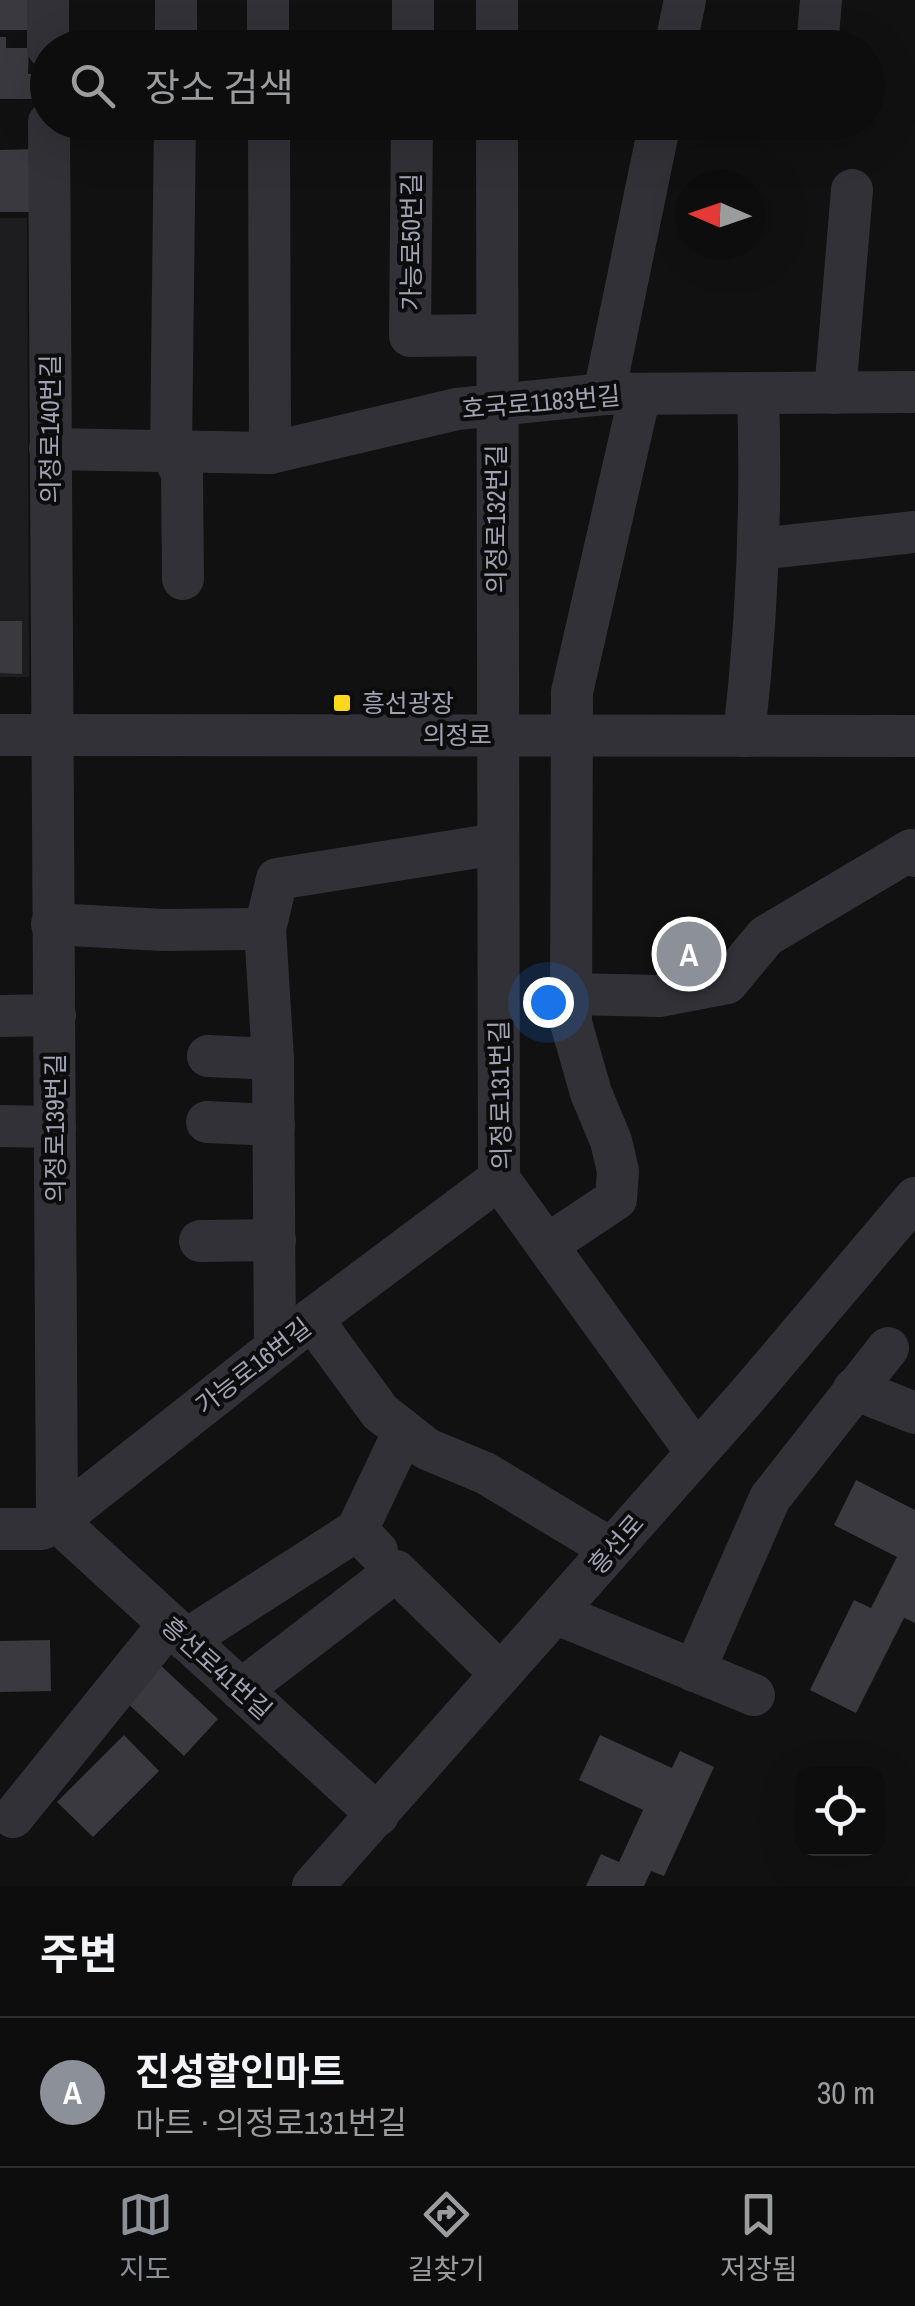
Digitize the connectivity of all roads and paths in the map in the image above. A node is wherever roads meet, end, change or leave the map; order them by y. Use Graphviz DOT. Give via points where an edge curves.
graph roads {
  1 [pos="48,0"];
  2 [pos="176,0"];
  3 [pos="268,0"];
  4 [pos="413,0"];
  5 [pos="497,0"];
  6 [pos="685,0"];
  7 [pos="822,0"];
  8 [pos="48,30"];
  9 [pos="176,30"];
  10 [pos="268,30"];
  11 [pos="413,30"];
  12 [pos="497,30"];
  13 [pos="679,30"];
  14 [pos="818,30"];
  15 [pos="48,140"];
  16 [pos="175,140"];
  17 [pos="269,140"];
  18 [pos="412,140"];
  19 [pos="497,140"];
  20 [pos="657,140"];
  21 [pos="852,190"];
  22 [pos="496,335"];
  23 [pos="915,392"];
  24 [pos="835,393"];
  25 [pos="622,394"];
  26 [pos="758,395"];
  27 [pos="496,404"];
  28 [pos="50,449"];
  29 [pos="171,451"];
  30 [pos="270,452"];
  31 [pos="915,532"];
  32 [pos="760,548"];
  33 [pos="183,579"];
  34 [pos="0,735"];
  35 [pos="51,735"];
  36 [pos="496,736"];
  37 [pos="572,736"];
  38 [pos="744,736"];
  39 [pos="915,736"];
  40 [pos="496,844"];
  41 [pos="915,856"];
  42 [pos="52,924"];
  43 [pos="266,929"];
  44 [pos="571,994"];
  45 [pos="55,1015"];
  46 [pos="0,1016"];
  47 [pos="208,1056"];
  48 [pos="273,1059"];
  49 [pos="207,1122"];
  50 [pos="274,1125"];
  51 [pos="0,1126"];
  52 [pos="55,1128"];
  53 [pos="499,1179"];
  54 [pos="915,1198"];
  55 [pos="274,1240"];
  56 [pos="200,1241"];
  57 [pos="547,1245"];
  58 [pos="312,1319"];
  59 [pos="275,1348"];
  60 [pos="888,1348"];
  61 [pos="854,1388"];
  62 [pos="915,1413"];
  63 [pos="404,1430"];
  64 [pos="696,1452"];
  65 [pos="56,1521"];
  66 [pos="0,1528"];
  67 [pos="357,1530"];
  68 [pos="611,1549"];
  69 [pos="396,1571"];
  70 [pos="555,1612"];
  71 [pos="178,1632"];
  72 [pos="694,1671"];
  73 [pos="501,1674"];
  74 [pos="241,1690"];
  75 [pos="754,1695"];
  76 [pos="378,1816"];
  77 [pos="13,1817"];
  78 [pos="312,1886"];
  1 -- 8 [label="street"];
  2 -- 9 [label="street"];
  3 -- 10 [label="street"];
  4 -- 11 [label="street"];
  5 -- 12 [label="street"];
  6 -- 13 [label="street"];
  7 -- 14 [label="street"];
  15 -- 28 [label="street, 의정로140번길"];
  16 -- 29 [label="street"];
  17 -- 30 [label="street"];
  18 -- 22 [label="street, 가능로50번길" via="410,336"];
  19 -- 22 [label="street, 의정로132번길"];
  20 -- 25 [label="street"];
  21 -- 24 [label="street"];
  22 -- 27 [label="street, 의정로132번길"];
  23 -- 24 [label="street, 호국로1183번길"];
  24 -- 26 [label="street, 호국로1183번길"];
  25 -- 26 [label="street, 호국로1183번길"];
  25 -- 27 [label="street, 호국로1183번길"];
  25 -- 37 [label="street" via="572,692"];
  26 -- 32 [label="street"];
  27 -- 30 [label="street, 호국로1183번길"];
  27 -- 36 [label="street, 의정로132번길"];
  28 -- 29 [label="street, 호국로1183번길"];
  28 -- 35 [label="street, 의정로140번길"];
  29 -- 30 [label="street, 호국로1183번길"];
  29 -- 33 [label="street" via="182,473"];
  31 -- 32 [label="street"];
  32 -- 38 [label="street"];
  34 -- 35 [label="street, 의정로"];
  35 -- 36 [label="street, 의정로"];
  35 -- 42 [label="street, 의정로139번길"];
  36 -- 37 [label="street, 의정로"];
  36 -- 40 [label="street, 의정로131번길"];
  37 -- 38 [label="street, 의정로"];
  37 -- 44 [label="street"];
  38 -- 39 [label="street, 의정로"];
  40 -- 43 [label="street" via="276,878"];
  40 -- 53 [label="street, 의정로131번길"];
  41 -- 44 [label="street" via="911,850 766,936 726,983 660,996"];
  42 -- 43 [label="street"];
  42 -- 45 [label="street, 의정로139번길"];
  43 -- 48 [label="street"];
  44 -- 57 [label="street" via="571,1023 618,1171 616,1198"];
  45 -- 46 [label="street"];
  45 -- 52 [label="street, 의정로139번길"];
  47 -- 48 [label="street"];
  48 -- 50 [label="street"];
  49 -- 50 [label="street"];
  50 -- 55 [label="street"];
  51 -- 52 [label="street"];
  52 -- 65 [label="street, 의정로139번길"];
  53 -- 57 [label="street, 의정로131번길"];
  53 -- 58 [label="street, 가능로16번길"];
  54 -- 64 [label="street, 흥선로"];
  55 -- 56 [label="street"];
  55 -- 59 [label="street"];
  57 -- 64 [label="street, 의정로131번길"];
  58 -- 59 [label="street, 가능로16번길"];
  58 -- 63 [label="street" via="380,1412"];
  59 -- 65 [label="street, 가능로16번길"];
  60 -- 61 [label="street"];
  61 -- 62 [label="street"];
  61 -- 72 [label="street" via="770,1498"];
  63 -- 67 [label="street"];
  63 -- 68 [label="street"];
  64 -- 68 [label="street, 흥선로"];
  65 -- 66 [label="street" via="42,1528"];
  65 -- 71 [label="street, 흥선로41번길"];
  67 -- 69 [label="street"];
  67 -- 71 [label="street"];
  68 -- 70 [label="street, 흥선로"];
  69 -- 73 [label="street"];
  69 -- 74 [label="street"];
  70 -- 72 [label="street"];
  70 -- 73 [label="street, 흥선로"];
  71 -- 74 [label="street, 흥선로41번길"];
  71 -- 77 [label="street"];
  72 -- 75 [label="street"];
  73 -- 76 [label="street, 흥선로"];
  74 -- 76 [label="street, 흥선로41번길"];
  76 -- 78 [label="street, 흥선로"];
}
